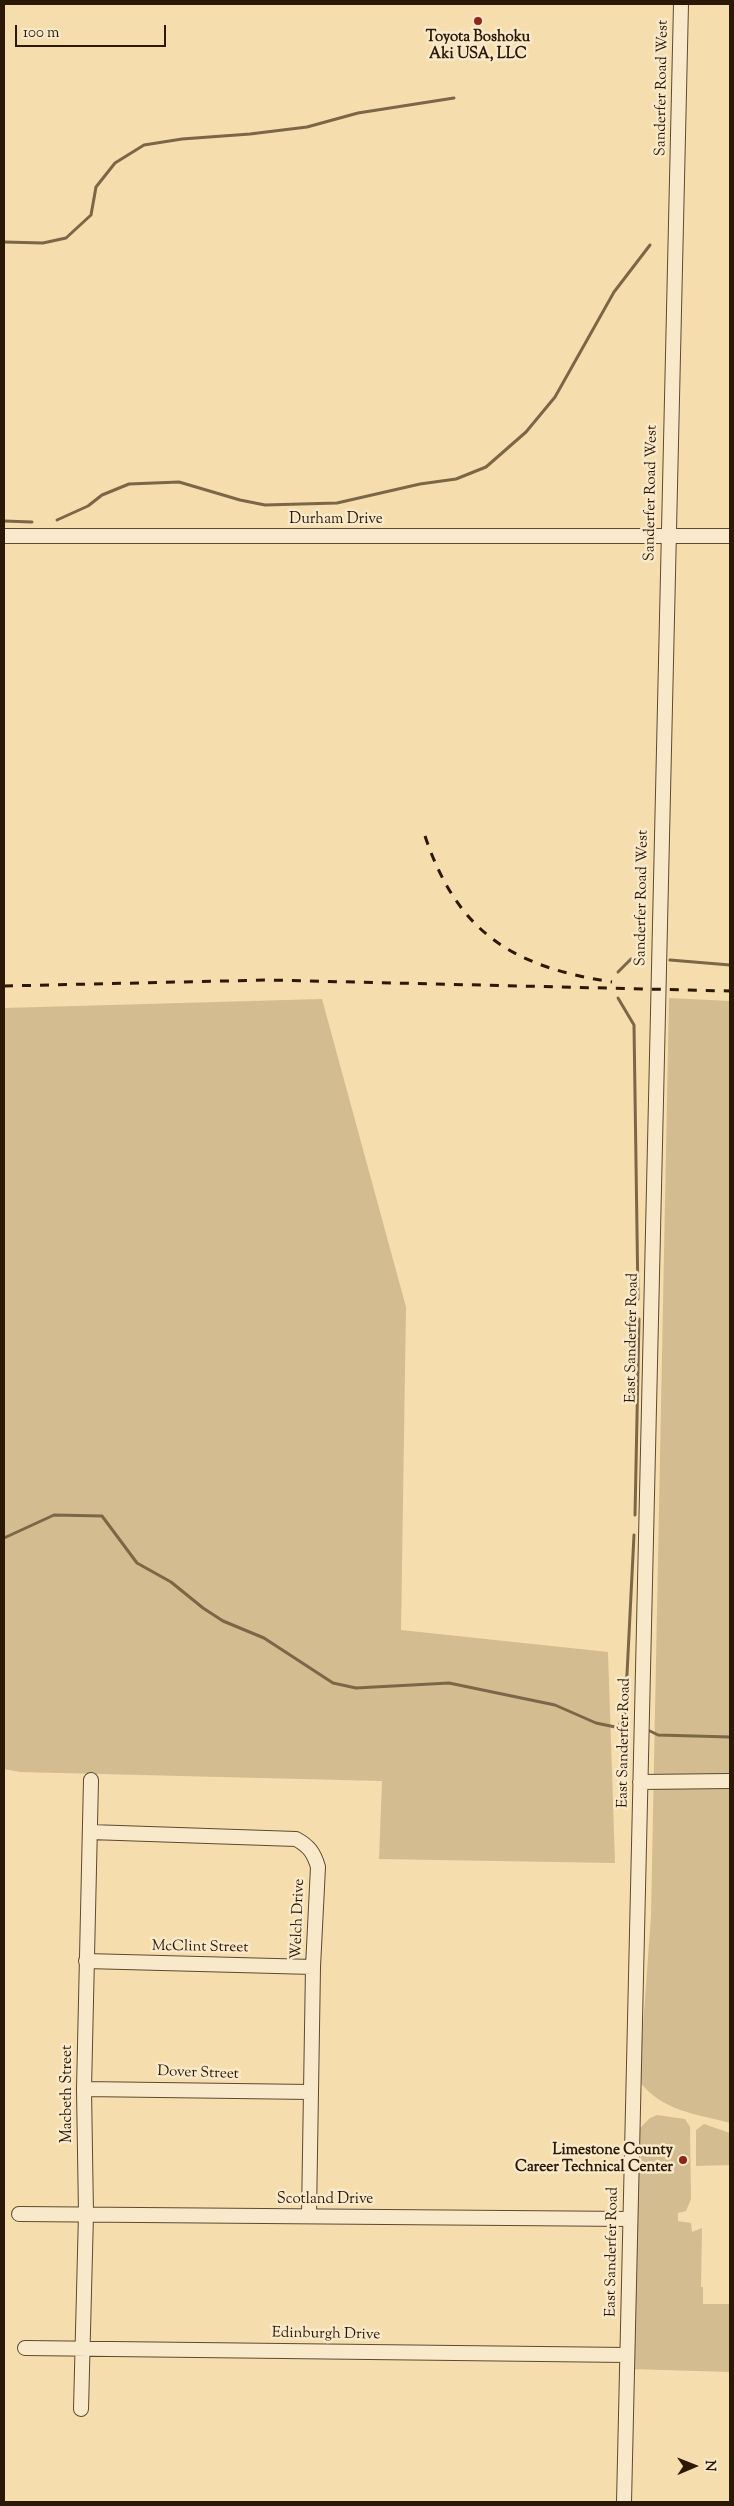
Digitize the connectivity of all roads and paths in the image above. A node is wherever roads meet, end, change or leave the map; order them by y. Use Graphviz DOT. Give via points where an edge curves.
graph roads {
  1 [pos="681,4"];
  2 [pos="4,536"];
  3 [pos="667,536"];
  4 [pos="730,536"];
  5 [pos="658,984"];
  6 [pos="91,1780"];
  7 [pos="730,1781"];
  8 [pos="640,1782"];
  9 [pos="90,1832"];
  10 [pos="86,1962"];
  11 [pos="313,1966"];
  12 [pos="84,2089"];
  13 [pos="311,2092"];
  14 [pos="19,2214"];
  15 [pos="86,2214"];
  16 [pos="309,2215"];
  17 [pos="630,2219"];
  18 [pos="25,2348"];
  19 [pos="84,2349"];
  20 [pos="627,2355"];
  21 [pos="81,2409"];
  22 [pos="624,2502"];
  1 -- 3 [label="street, Sanderfer Road West"];
  2 -- 3 [label="street, Durham Drive"];
  3 -- 4 [label="street, Durham Drive"];
  3 -- 5 [label="street, Sanderfer Road West"];
  5 -- 8 [label="street, East Sanderfer Road"];
  6 -- 9 [label="street, Macbeth Street"];
  7 -- 8 [label="street"];
  8 -- 17 [label="street, East Sanderfer Road"];
  9 -- 10 [label="street, Macbeth Street"];
  9 -- 11 [label="street, Welch Drive" via="296,1839 306,1845 318,1868"];
  10 -- 11 [label="street, McClint Street"];
  10 -- 12 [label="street, Macbeth Street"];
  11 -- 13 [label="street, Welch Drive"];
  12 -- 13 [label="street, Dover Street"];
  12 -- 15 [label="street, Macbeth Street"];
  13 -- 16 [label="street, Welch Drive"];
  14 -- 15 [label="street, Scotland Drive"];
  15 -- 16 [label="street, Scotland Drive"];
  15 -- 19 [label="street, Macbeth Street"];
  16 -- 17 [label="street, Scotland Drive"];
  17 -- 20 [label="street, East Sanderfer Road"];
  18 -- 19 [label="street, Edinburgh Drive"];
  19 -- 20 [label="street, Edinburgh Drive"];
  19 -- 21 [label="street, Macbeth Street"];
  20 -- 22 [label="street, East Sanderfer Road"];
}
